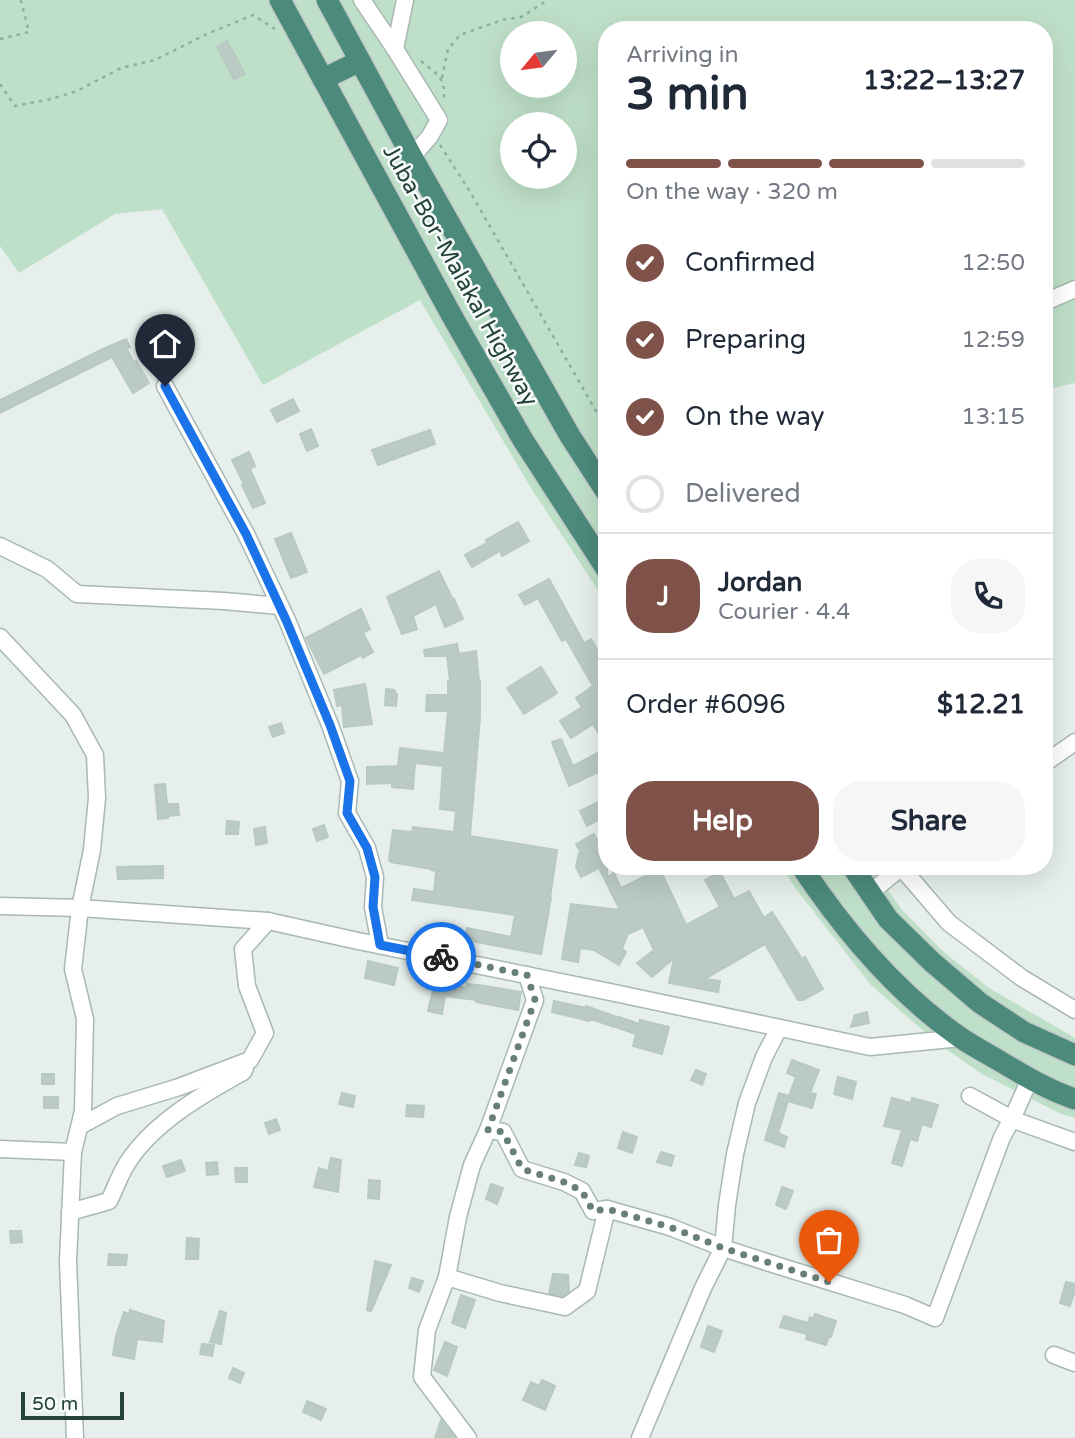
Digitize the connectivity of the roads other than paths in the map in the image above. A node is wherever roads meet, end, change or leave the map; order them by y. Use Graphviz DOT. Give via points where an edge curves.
graph roads {
  1 [pos="280,0"];
  2 [pos="327,0"];
  3 [pos="362,0"];
  4 [pos="405,0"];
  5 [pos="395,49"];
  6 [pos="360,61"];
  7 [pos="323,79"];
  8 [pos="412,157"];
  9 [pos="1075,289"];
  10 [pos="1053,299"];
  11 [pos="165,386"];
  12 [pos="598,479"];
  13 [pos="0,546"];
  14 [pos="598,555"];
  15 [pos="280,607"];
  16 [pos="0,637"];
  17 [pos="1075,742"];
  18 [pos="1053,757"];
  19 [pos="807,875"];
  20 [pos="858,875"];
  21 [pos="891,875"];
  22 [pos="908,875"];
  23 [pos="870,893"];
  24 [pos="0,906"];
  25 [pos="80,908"];
  26 [pos="268,921"];
  27 [pos="380,945"];
  28 [pos="527,975"];
  29 [pos="1075,1010"];
  30 [pos="779,1028"];
  31 [pos="961,1038"];
  32 [pos="1075,1055"];
  33 [pos="250,1060"];
  34 [pos="1030,1079"];
  35 [pos="970,1096"];
  36 [pos="1075,1099"];
  37 [pos="80,1126"];
  38 [pos="488,1130"];
  39 [pos="1075,1142"];
  40 [pos="0,1149"];
  41 [pos="73,1152"];
  42 [pos="607,1209"];
  43 [pos="70,1212"];
  44 [pos="723,1248"];
  45 [pos="447,1278"];
  46 [pos="1054,1355"];
  47 [pos="1075,1363"];
  48 [pos="75,1438"];
  49 [pos="468,1438"];
  50 [pos="640,1438"];
  1 -- 7 [label="highway, Juba-Bor-Malakal Highway"];
  2 -- 6 [label="highway, Juba-Bor-Malakal Highway"];
  3 -- 5 [label="street"];
  4 -- 5 [label="street"];
  5 -- 8 [label="street" via="439,120"];
  6 -- 7 [label="highway"];
  6 -- 8 [label="highway, Juba-Bor-Malakal Highway"];
  7 -- 14 [label="highway, Juba-Bor-Malakal Highway" via="523,440"];
  8 -- 12 [label="highway, Juba-Bor-Malakal Highway"];
  9 -- 10 [label="street"];
  11 -- 15 [label="street" via="246,534"];
  13 -- 15 [label="street" via="47,569 77,594"];
  15 -- 27 [label="street" via="350,781 347,813 367,848 375,877 373,907"];
  16 -- 25 [label="street" via="73,715 95,755 97,798"];
  17 -- 18 [label="street"];
  19 -- 31 [label="highway" via="879,967"];
  20 -- 23 [label="highway"];
  21 -- 23 [label="street"];
  22 -- 29 [label="street" via="948,923 1022,978"];
  23 -- 32 [label="highway" via="888,919 981,1003 1024,1032"];
  24 -- 25 [label="street"];
  25 -- 26 [label="street"];
  25 -- 37 [label="street" via="73,969 85,1019"];
  26 -- 27 [label="street"];
  26 -- 33 [label="street" via="243,949 247,986 265,1033"];
  27 -- 28 [label="street"];
  28 -- 30 [label="street"];
  28 -- 38 [label="street" via="535,1000"];
  30 -- 31 [label="street" via="870,1047"];
  30 -- 44 [label="street" via="747,1103 735,1154"];
  31 -- 34 [label="highway"];
  33 -- 37 [label="street" via="117,1106"];
  33 -- 43 [label="street" via="243,1072 150,1134 128,1163 109,1201"];
  34 -- 36 [label="highway"];
  34 -- 44 [label="street" via="1002,1137 935,1318"];
  35 -- 39 [label="street" via="1014,1120"];
  37 -- 41 [label="street"];
  38 -- 42 [label="street" via="503,1132 522,1169 582,1191 593,1211"];
  38 -- 45 [label="street" via="472,1165"];
  40 -- 41 [label="street"];
  41 -- 43 [label="street"];
  42 -- 44 [label="street"];
  42 -- 45 [label="street" via="587,1291 565,1307"];
  43 -- 48 [label="street"];
  44 -- 50 [label="street"];
  45 -- 49 [label="street" via="427,1330 422,1377"];
  46 -- 47 [label="street"];
}
